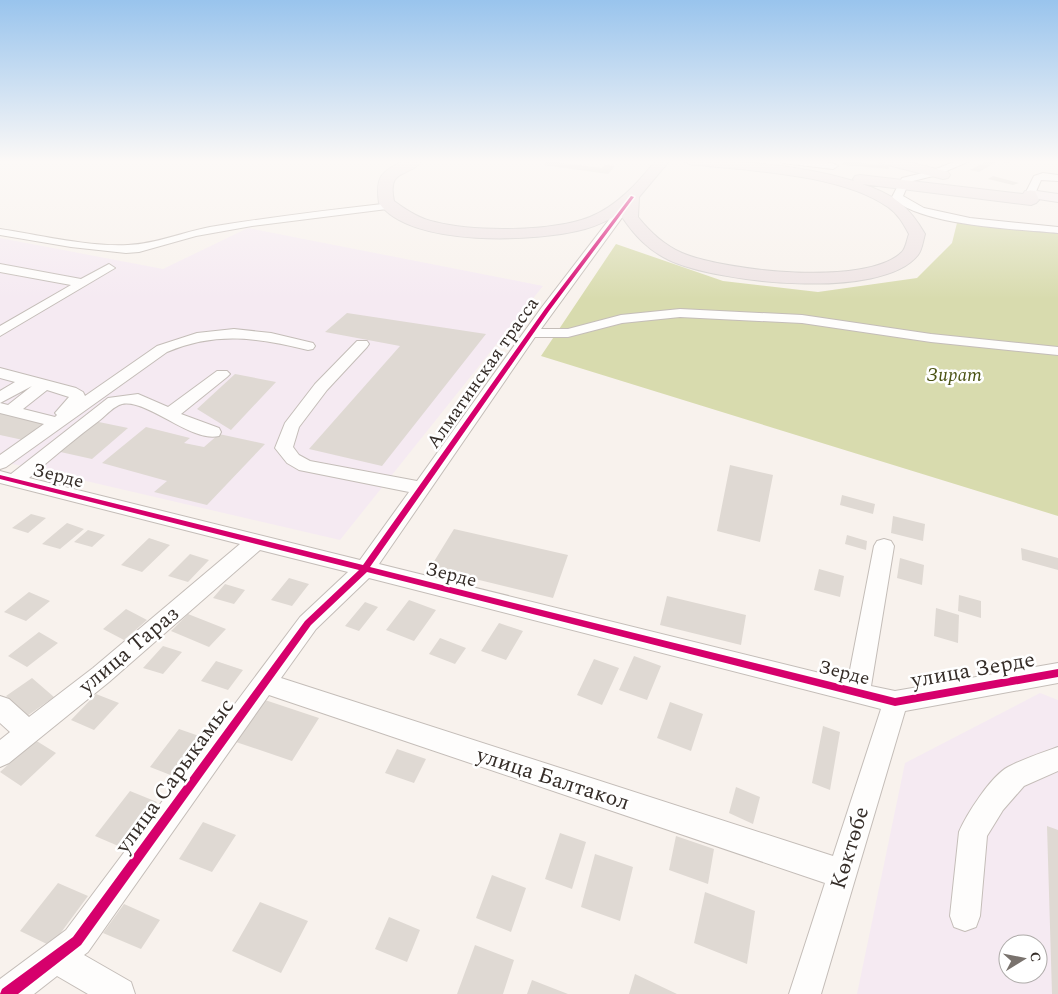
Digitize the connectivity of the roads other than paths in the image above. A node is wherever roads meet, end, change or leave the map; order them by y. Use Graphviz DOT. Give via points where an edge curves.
graph roads {
  1 [pos="388,206"];
  2 [pos="391,206"];
  3 [pos="617,206"];
  4 [pos="625,206"];
  5 [pos="631,206"];
  6 [pos="896,206"];
  7 [pos="913,206"];
  8 [pos="583,223"];
  9 [pos="608,229"];
  10 [pos="640,230"];
  11 [pos="1058,230"];
  12 [pos="0,232"];
  13 [pos="0,268"];
  14 [pos="109,268"];
  15 [pos="83,283"];
  16 [pos="0,332"];
  17 [pos="531,333"];
  18 [pos="362,344"];
  19 [pos="308,346"];
  20 [pos="1058,351"];
  21 [pos="0,373"];
  22 [pos="222,374"];
  23 [pos="37,382"];
  24 [pos="3,406"];
  25 [pos="170,414"];
  26 [pos="52,421"];
  27 [pos="213,432"];
  28 [pos="4,460"];
  29 [pos="7,479"];
  30 [pos="422,488"];
  31 [pos="256,542"];
  32 [pos="884,546"];
  33 [pos="364,570"];
  34 [pos="1058,673"];
  35 [pos="264,683"];
  36 [pos="858,693"];
  37 [pos="894,702"];
  38 [pos="0,707"];
  39 [pos="28,733"];
  40 [pos="0,755"];
  41 [pos="1058,759"];
  42 [pos="842,874"];
  43 [pos="965,916"];
  44 [pos="56,957"];
  45 [pos="7,994"];
  46 [pos="119,994"];
  47 [pos="805,994"];
  1 -- 12 [label="street" via="195,232 126,249"];
  2 -- 8 [label="highway" via="404,216 434,227 479,232 561,230"];
  3 -- 8 [label="highway" via="596,220"];
  4 -- 9 [label="street, Алматинская трасса"];
  5 -- 10 [label="highway" via="630,217"];
  6 -- 10 [label="highway" via="905,213 917,234 911,252 878,272 815,279 740,274 705,266 675,256"];
  7 -- 11 [label="street" via="921,211 970,221"];
  8 -- 9 [label="highway" via="598,224"];
  9 -- 10 [label="highway" via="626,227"];
  9 -- 17 [label="street, Алматинская трасса"];
  13 -- 15 [label="street"];
  14 -- 15 [label="street"];
  15 -- 16 [label="street"];
  17 -- 20 [label="street" via="568,333 620,319 689,313 802,319 931,338"];
  17 -- 30 [label="street, Алматинская трасса"];
  18 -- 30 [label="street" via="321,387 291,427 284,448 293,460 305,466"];
  19 -- 28 [label="street" via="251,333 179,340"];
  21 -- 23 [label="street"];
  22 -- 25 [label="street"];
  23 -- 24 [label="street"];
  23 -- 26 [label="street" via="77,395 72,405"];
  24 -- 26 [label="street"];
  25 -- 27 [label="street"];
  25 -- 29 [label="street" via="138,400 114,401"];
  26 -- 28 [label="street"];
  29 -- 31 [label="street, Зерде"];
  30 -- 33 [label="street, Алматинская трасса"];
  31 -- 33 [label="street, Зерде"];
  31 -- 39 [label="street, улица Тараз"];
  32 -- 36 [label="street"];
  33 -- 35 [label="street, улица Сарыкамыс" via="308,623"];
  33 -- 36 [label="street, Зерде"];
  34 -- 37 [label="street, улица Зерде"];
  35 -- 42 [label="street, улица Балтакол"];
  35 -- 44 [label="street, улица Сарыкамыс" via="77,941"];
  36 -- 37 [label="street, Зерде"];
  37 -- 42 [label="street, Көктөбе"];
  38 -- 39 [label="street"];
  39 -- 40 [label="street, улица Тараз"];
  41 -- 43 [label="street" via="1015,777 993,801 973,832"];
  42 -- 47 [label="street, Көктөбе"];
  44 -- 45 [label="street, улица Сарыкамыс"];
  44 -- 46 [label="street"];
}
